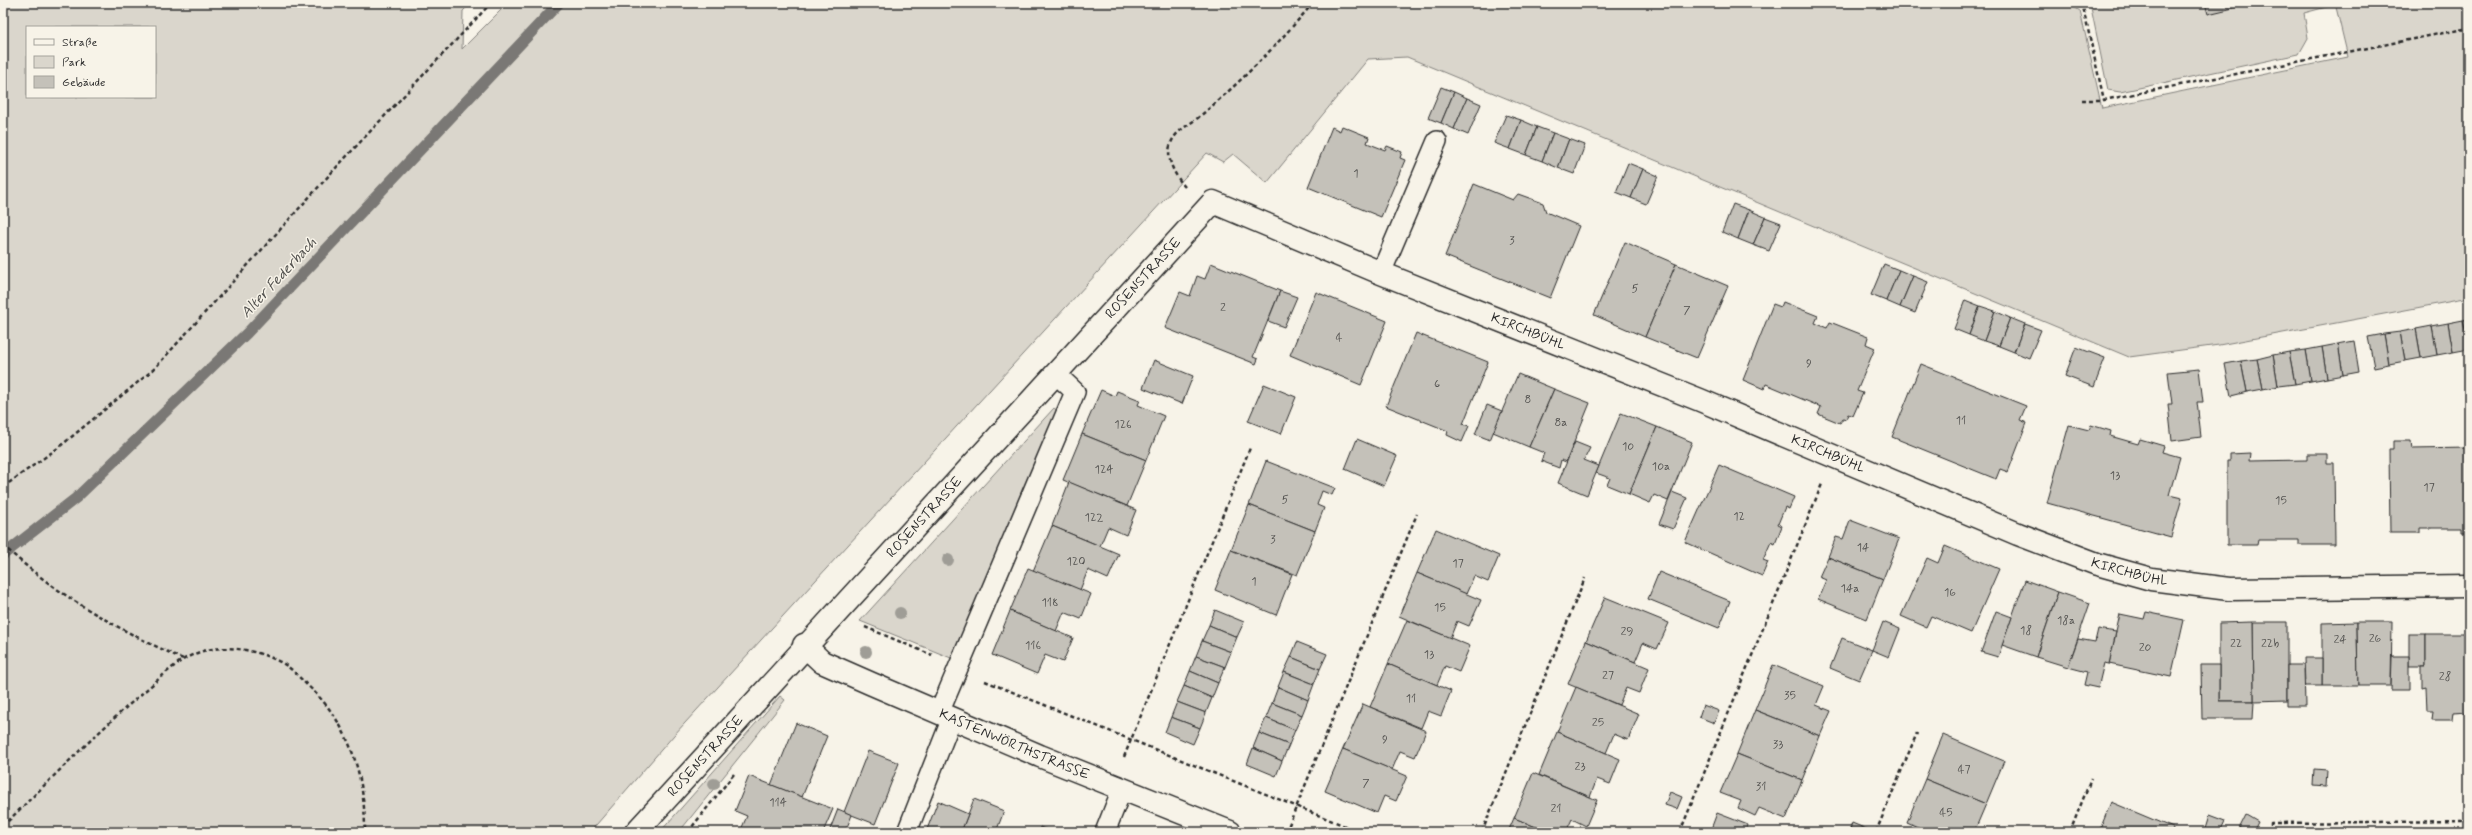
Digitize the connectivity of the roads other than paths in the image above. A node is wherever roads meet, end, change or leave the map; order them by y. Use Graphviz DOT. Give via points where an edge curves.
graph roads {
  1 [pos="1437,141"];
  2 [pos="1210,206"];
  3 [pos="1381,273"];
  4 [pos="1056,374"];
  5 [pos="2469,586"];
  6 [pos="804,645"];
  7 [pos="946,716"];
  8 [pos="1117,787"];
  9 [pos="636,832"];
  10 [pos="907,832"];
  11 [pos="1105,832"];
  12 [pos="1230,832"];
  1 -- 3 [label="lane"];
  2 -- 3 [label="street, KIRCHBÜHL"];
  2 -- 4 [label="street, ROSENSTRASSE"];
  3 -- 5 [label="street, KIRCHBÜHL" via="2097,564 2151,579 2229,589"];
  4 -- 6 [label="street, ROSENSTRASSE"];
  4 -- 7 [label="lane" via="1075,392 959,668"];
  6 -- 7 [label="street, KASTENWÖRTHSTRASSE" via="822,662"];
  6 -- 9 [label="street, ROSENSTRASSE"];
  7 -- 8 [label="street, KASTENWÖRTHSTRASSE"];
  7 -- 10 [label="lane"];
  8 -- 11 [label="lane"];
  8 -- 12 [label="street, KASTENWÖRTHSTRASSE"];
}
